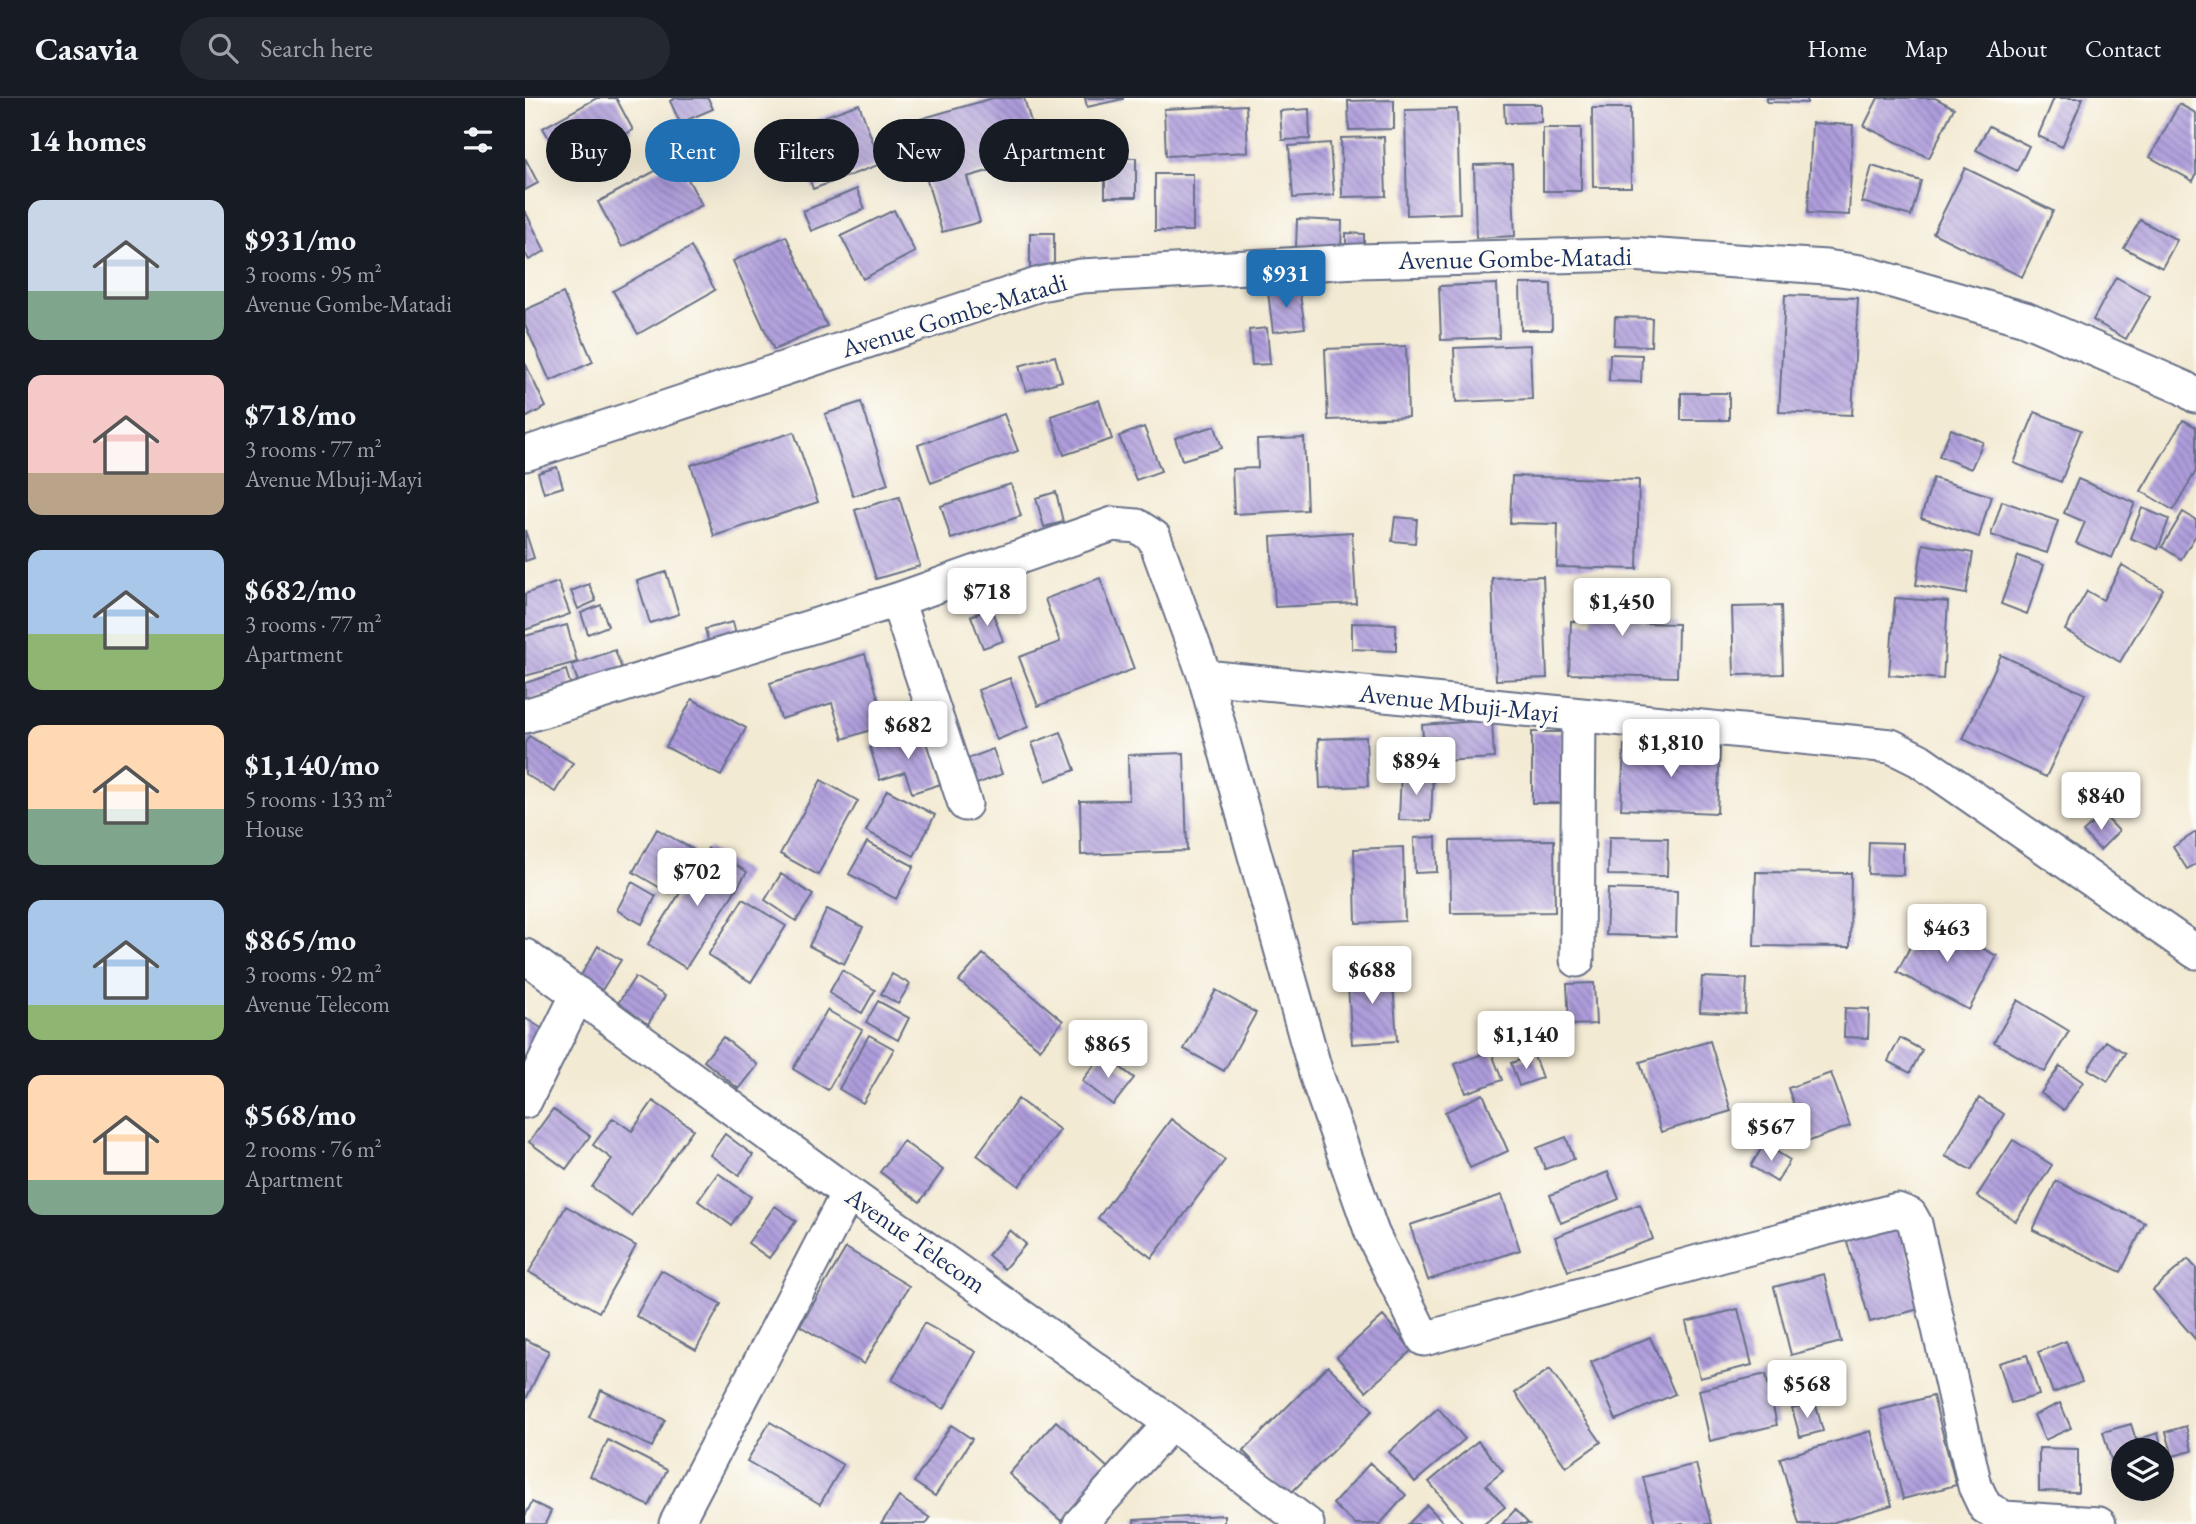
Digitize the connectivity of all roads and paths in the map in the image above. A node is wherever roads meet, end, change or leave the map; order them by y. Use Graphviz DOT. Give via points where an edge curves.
graph roads {
  1 [pos="2196,396"];
  2 [pos="525,454"];
  3 [pos="897,600"];
  4 [pos="1205,677"];
  5 [pos="525,716"];
  6 [pos="1579,716"];
  7 [pos="965,804"];
  8 [pos="2196,952"];
  9 [pos="525,956"];
  10 [pos="1577,960"];
  11 [pos="578,994"];
  12 [pos="525,1101"];
  13 [pos="848,1193"];
  14 [pos="1171,1423"];
  15 [pos="676,1524"];
  16 [pos="1080,1524"];
  17 [pos="1307,1524"];
  18 [pos="2099,1524"];
  1 -- 2 [label="street, Avenue Gombe-Matadi" via="2025,319 1861,272 1630,254 1358,261 1081,276 1040,284"];
  3 -- 4 [label="street" via="1113,524 1137,526 1154,537"];
  3 -- 5 [label="street"];
  3 -- 7 [label="street"];
  4 -- 6 [label="street, Avenue Mbuji-Mayi"];
  4 -- 18 [label="street" via="1317,1077 1372,1233 1424,1339 1897,1210 1910,1215 1915,1224 1975,1486 1985,1507 2004,1518"];
  6 -- 8 [label="street, Avenue Mbuji-Mayi" via="1891,746 1930,768"];
  6 -- 10 [label="street"];
  9 -- 11 [label="street, Avenue Telecom"];
  11 -- 12 [label="street"];
  11 -- 13 [label="street, Avenue Telecom"];
  13 -- 14 [label="street, Avenue Telecom"];
  13 -- 15 [label="street"];
  14 -- 16 [label="street"];
  14 -- 17 [label="street, Avenue Telecom"];
}
